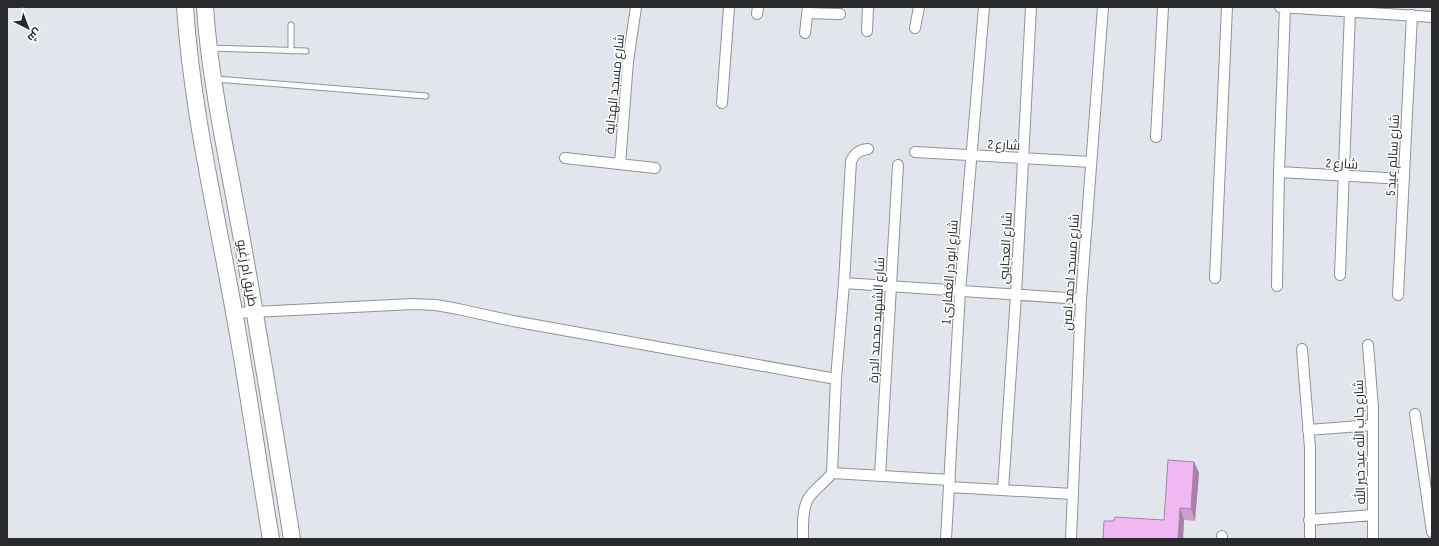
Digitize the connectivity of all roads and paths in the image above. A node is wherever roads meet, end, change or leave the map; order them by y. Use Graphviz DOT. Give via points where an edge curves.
graph roads {
  1 [pos="185,7"];
  2 [pos="205,7"];
  3 [pos="636,7"];
  4 [pos="729,7"];
  5 [pos="868,7"];
  6 [pos="918,7"];
  7 [pos="984,7"];
  8 [pos="1031,7"];
  9 [pos="1103,7"];
  10 [pos="1163,7"];
  11 [pos="1227,7"];
  12 [pos="1280,7"];
  13 [pos="1285,7"];
  14 [pos="807,10"];
  15 [pos="1350,11"];
  16 [pos="1415,13"];
  17 [pos="840,14"];
  18 [pos="1432,17"];
  19 [pos="291,25"];
  20 [pos="915,28"];
  21 [pos="867,31"];
  22 [pos="805,33"];
  23 [pos="210,48"];
  24 [pos="291,51"];
  25 [pos="306,51"];
  26 [pos="214,78"];
  27 [pos="426,96"];
  28 [pos="722,103"];
  29 [pos="1156,137"];
  30 [pos="868,149"];
  31 [pos="915,152"];
  32 [pos="971,155"];
  33 [pos="565,158"];
  34 [pos="1023,158"];
  35 [pos="1091,162"];
  36 [pos="620,164"];
  37 [pos="898,165"];
  38 [pos="655,168"];
  39 [pos="1279,172"];
  40 [pos="1344,176"];
  41 [pos="1404,179"];
  42 [pos="1340,275"];
  43 [pos="1215,278"];
  44 [pos="844,283"];
  45 [pos="891,286"];
  46 [pos="1277,286"];
  47 [pos="960,291"];
  48 [pos="1016,295"];
  49 [pos="1398,295"];
  50 [pos="1081,299"];
  51 [pos="255,311"];
  52 [pos="234,313"];
  53 [pos="1368,345"];
  54 [pos="1302,348"];
  55 [pos="836,379"];
  56 [pos="1415,414"];
  57 [pos="1373,425"];
  58 [pos="1308,430"];
  59 [pos="832,473"];
  60 [pos="880,476"];
  61 [pos="950,483"];
  62 [pos="1003,490"];
  63 [pos="1073,494"];
  64 [pos="1374,515"];
  65 [pos="288,519"];
  66 [pos="1309,520"];
  67 [pos="270,532"];
  68 [pos="1432,532"];
  69 [pos="292,539"];
  70 [pos="803,539"];
  71 [pos="946,539"];
  72 [pos="1071,539"];
  73 [pos="1310,539"];
  74 [pos="1374,539"];
  1 -- 52 [label="main road, طريق ام زغيو" via="203,150"];
  2 -- 23 [label="main road, طريق ام زغيو"];
  3 -- 36 [label="street, شارع مسجد الهداية" via="628,60"];
  4 -- 28 [label="street"];
  5 -- 21 [label="street"];
  6 -- 20 [label="street"];
  7 -- 32 [label="street, شارع ابو ذر الغفارى 1"];
  8 -- 34 [label="street, شارع العجايبى"];
  9 -- 35 [label="street, شارع مسجد احمد امين"];
  10 -- 29 [label="street"];
  11 -- 43 [label="street"];
  12 -- 13 [label="street"];
  13 -- 15 [label="street"];
  13 -- 39 [label="street"];
  14 -- 17 [label="street"];
  14 -- 22 [label="street"];
  15 -- 16 [label="street"];
  15 -- 40 [label="street"];
  16 -- 18 [label="street"];
  16 -- 41 [label="street, شارع سالم عيد 5"];
  19 -- 24 [label="lane"];
  23 -- 24 [label="lane"];
  23 -- 26 [label="main road, طريق ام زغيو"];
  24 -- 25 [label="lane"];
  26 -- 27 [label="lane"];
  26 -- 51 [label="main road, طريق ام زغيو"];
  30 -- 44 [label="street" via="854,154 850,161"];
  31 -- 32 [label="street, شارع 2"];
  32 -- 34 [label="street, شارع 2"];
  32 -- 47 [label="street, شارع ابو ذر الغفارى 1"];
  33 -- 36 [label="street"];
  34 -- 35 [label="street, شارع 2"];
  34 -- 48 [label="street, شارع العجايبى"];
  35 -- 50 [label="street, شارع مسجد احمد امين"];
  36 -- 38 [label="street"];
  37 -- 45 [label="street, شارع الشهيد محمد الدرة"];
  39 -- 40 [label="street, شارع 2"];
  39 -- 46 [label="street"];
  40 -- 41 [label="street, شارع 2"];
  40 -- 42 [label="street"];
  41 -- 49 [label="street, شارع سالم عيد 5"];
  44 -- 45 [label="street"];
  44 -- 55 [label="street"];
  45 -- 47 [label="street"];
  45 -- 60 [label="street, شارع الشهيد محمد الدرة"];
  47 -- 48 [label="street"];
  47 -- 61 [label="street, شارع ابو ذر الغفارى 1"];
  48 -- 50 [label="street"];
  48 -- 62 [label="street, شارع العجايبى"];
  50 -- 63 [label="street, شارع مسجد احمد امين"];
  51 -- 52 [label="street"];
  51 -- 55 [label="street" via="436,305"];
  51 -- 65 [label="main road, طريق ام زغيو"];
  52 -- 67 [label="main road, طريق ام زغيو"];
  53 -- 57 [label="street, شارع جاب الله عيد خير الله"];
  54 -- 58 [label="street"];
  55 -- 59 [label="street"];
  56 -- 68 [label="street"];
  57 -- 58 [label="street"];
  57 -- 64 [label="street, شارع جاب الله عيد خير الله"];
  58 -- 66 [label="street"];
  59 -- 60 [label="street"];
  59 -- 70 [label="street" via="808,500"];
  60 -- 61 [label="street"];
  61 -- 62 [label="street"];
  61 -- 71 [label="street, شارع ابو ذر الغفارى 1"];
  62 -- 63 [label="street"];
  63 -- 72 [label="street, شارع مسجد احمد امين"];
  64 -- 66 [label="street"];
  64 -- 74 [label="street, شارع جاب الله عيد خير الله"];
  65 -- 67 [label="main road"];
  65 -- 69 [label="main road, طريق ام زغيو"];
  66 -- 73 [label="street"];
}
